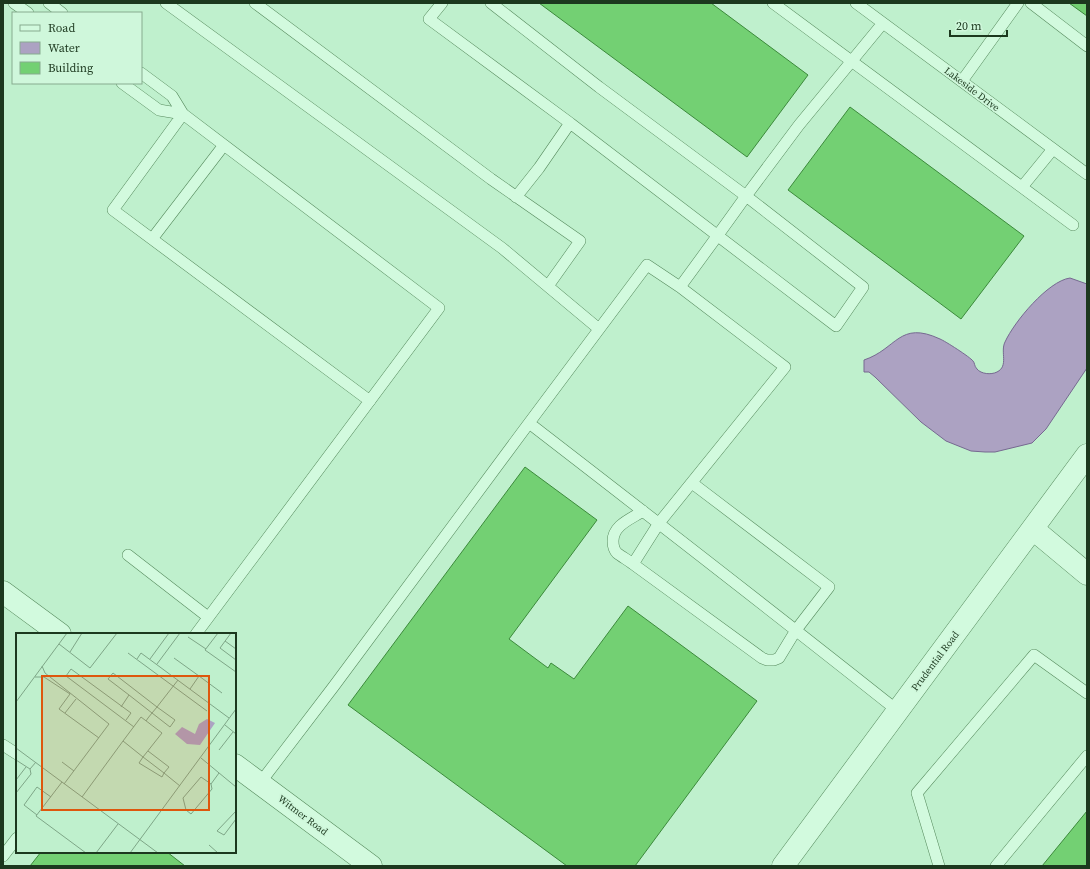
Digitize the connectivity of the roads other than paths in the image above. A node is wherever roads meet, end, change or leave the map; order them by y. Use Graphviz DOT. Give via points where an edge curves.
graph roads {
  1 [pos="14,3"];
  2 [pos="49,3"];
  3 [pos="166,3"];
  4 [pos="255,3"];
  5 [pos="442,3"];
  6 [pos="491,3"];
  7 [pos="773,3"];
  8 [pos="856,3"];
  9 [pos="1018,3"];
  10 [pos="1031,3"];
  11 [pos="27,12"];
  12 [pos="61,12"];
  13 [pos="883,23"];
  14 [pos="1087,46"];
  15 [pos="852,60"];
  16 [pos="142,74"];
  17 [pos="962,81"];
  18 [pos="123,84"];
  19 [pos="183,114"];
  20 [pos="570,122"];
  21 [pos="224,145"];
  22 [pos="1053,149"];
  23 [pos="1087,174"];
  24 [pos="1022,187"];
  25 [pos="746,196"];
  26 [pos="516,197"];
  27 [pos="1073,225"];
  28 [pos="717,236"];
  29 [pos="152,239"];
  30 [pos="548,286"];
  31 [pos="680,288"];
  32 [pos="599,329"];
  33 [pos="370,401"];
  34 [pos="529,423"];
  35 [pos="1087,455"];
  36 [pos="692,483"];
  37 [pos="643,511"];
  38 [pos="659,523"];
  39 [pos="1033,529"];
  40 [pos="128,554"];
  41 [pos="633,564"];
  42 [pos="1087,574"];
  43 [pos="3,592"];
  44 [pos="208,617"];
  45 [pos="796,630"];
  46 [pos="59,633"];
  47 [pos="197,633"];
  48 [pos="1087,693"];
  49 [pos="898,711"];
  50 [pos="3,745"];
  51 [pos="16,753"];
  52 [pos="1087,756"];
  53 [pos="236,766"];
  54 [pos="260,783"];
  55 [pos="16,839"];
  56 [pos="3,856"];
  57 [pos="371,866"];
  58 [pos="783,866"];
  59 [pos="939,866"];
  60 [pos="996,866"];
  1 -- 11 [label="lane"];
  2 -- 12 [label="lane"];
  3 -- 30 [label="lane" via="502,248"];
  4 -- 26 [label="lane"];
  5 -- 20 [label="lane" via="428,19"];
  6 -- 25 [label="lane"];
  7 -- 15 [label="lane"];
  8 -- 13 [label="lane, Lakeside Drive"];
  9 -- 17 [label="lane"];
  10 -- 14 [label="lane"];
  13 -- 15 [label="lane"];
  13 -- 17 [label="lane, Lakeside Drive"];
  15 -- 24 [label="lane"];
  15 -- 25 [label="lane"];
  16 -- 19 [label="lane" via="172,96"];
  17 -- 22 [label="lane, Lakeside Drive"];
  18 -- 19 [label="lane" via="159,110"];
  19 -- 21 [label="lane"];
  19 -- 29 [label="lane" via="113,210"];
  20 -- 26 [label="lane"];
  20 -- 28 [label="lane"];
  21 -- 29 [label="lane"];
  21 -- 33 [label="lane" via="439,308"];
  22 -- 23 [label="lane, Lakeside Drive"];
  22 -- 24 [label="lane"];
  24 -- 27 [label="lane"];
  25 -- 28 [label="lane"];
  25 -- 28 [label="lane" via="863,286 836,326"];
  26 -- 30 [label="lane" via="580,241"];
  28 -- 31 [label="lane"];
  29 -- 33 [label="lane"];
  30 -- 32 [label="lane"];
  31 -- 32 [label="lane" via="647,265"];
  31 -- 36 [label="lane" via="785,367"];
  32 -- 34 [label="lane"];
  33 -- 44 [label="lane"];
  34 -- 37 [label="lane"];
  34 -- 54 [label="lane"];
  35 -- 39 [label="street, Prudential Road"];
  36 -- 38 [label="lane"];
  36 -- 45 [label="lane" via="829,587"];
  37 -- 38 [label="lane"];
  37 -- 41 [label="lane" via="615,530 613,536 613,545 617,552"];
  38 -- 41 [label="lane"];
  38 -- 45 [label="lane"];
  39 -- 42 [label="street"];
  39 -- 49 [label="street, Prudential Road"];
  40 -- 44 [label="lane"];
  41 -- 45 [label="lane" via="762,658 779,658"];
  43 -- 46 [label="street"];
  44 -- 47 [label="lane"];
  45 -- 49 [label="lane"];
  48 -- 59 [label="lane" via="1034,655 917,793"];
  49 -- 58 [label="street, Prudential Road"];
  50 -- 51 [label="lane"];
  52 -- 60 [label="lane"];
  53 -- 54 [label="street, Witmer Road"];
  54 -- 57 [label="street, Witmer Road"];
  55 -- 56 [label="lane"];
}
